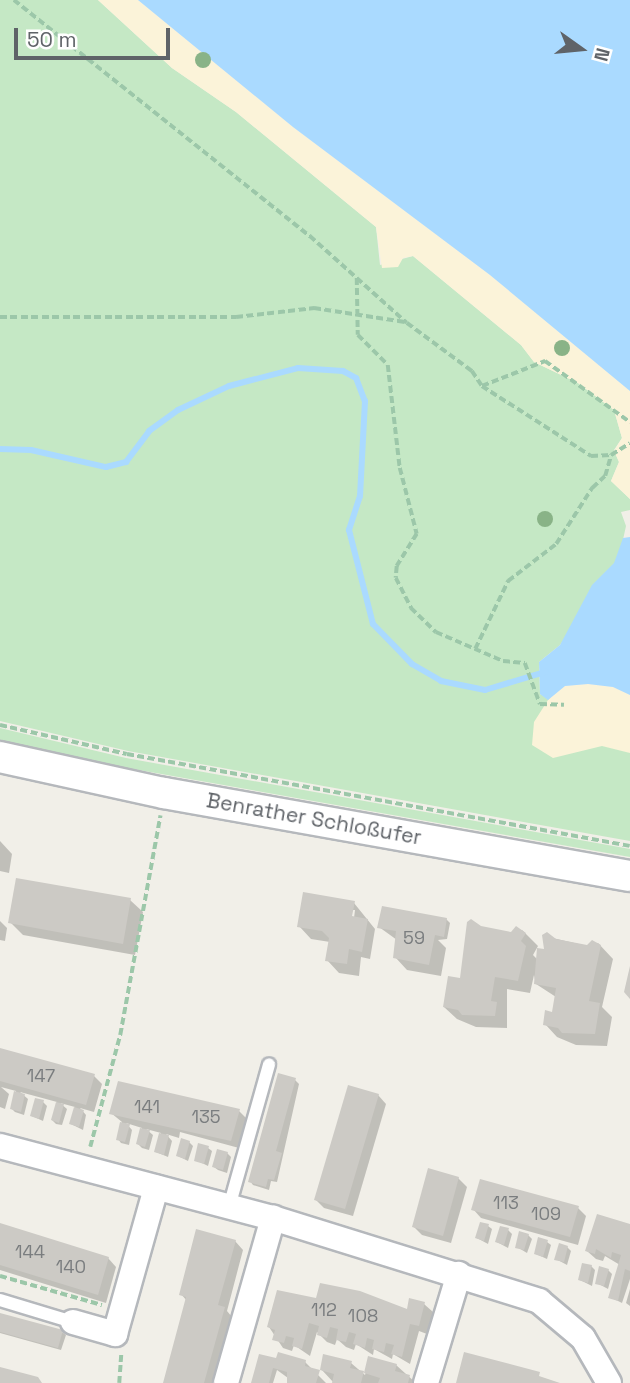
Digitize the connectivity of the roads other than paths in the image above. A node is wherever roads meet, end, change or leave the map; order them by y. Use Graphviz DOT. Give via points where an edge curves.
graph roads {
  1 [pos="0,757"];
  2 [pos="630,876"];
  3 [pos="268,1065"];
  4 [pos="0,1146"];
  5 [pos="156,1188"];
  6 [pos="229,1207"];
  7 [pos="273,1219"];
  8 [pos="459,1274"];
  9 [pos="0,1300"];
  10 [pos="73,1322"];
  11 [pos="226,1383"];
  12 [pos="426,1383"];
  13 [pos="609,1383"];
  1 -- 2 [label="street, Benrather Schloßufer" via="164,793"];
  3 -- 6 [label="lane"];
  4 -- 5 [label="street"];
  5 -- 6 [label="street"];
  5 -- 10 [label="street" via="119,1322"];
  6 -- 7 [label="street"];
  7 -- 8 [label="street"];
  7 -- 11 [label="street"];
  8 -- 12 [label="street"];
  8 -- 13 [label="street" via="552,1309 591,1348"];
  9 -- 10 [label="lane"];
}
